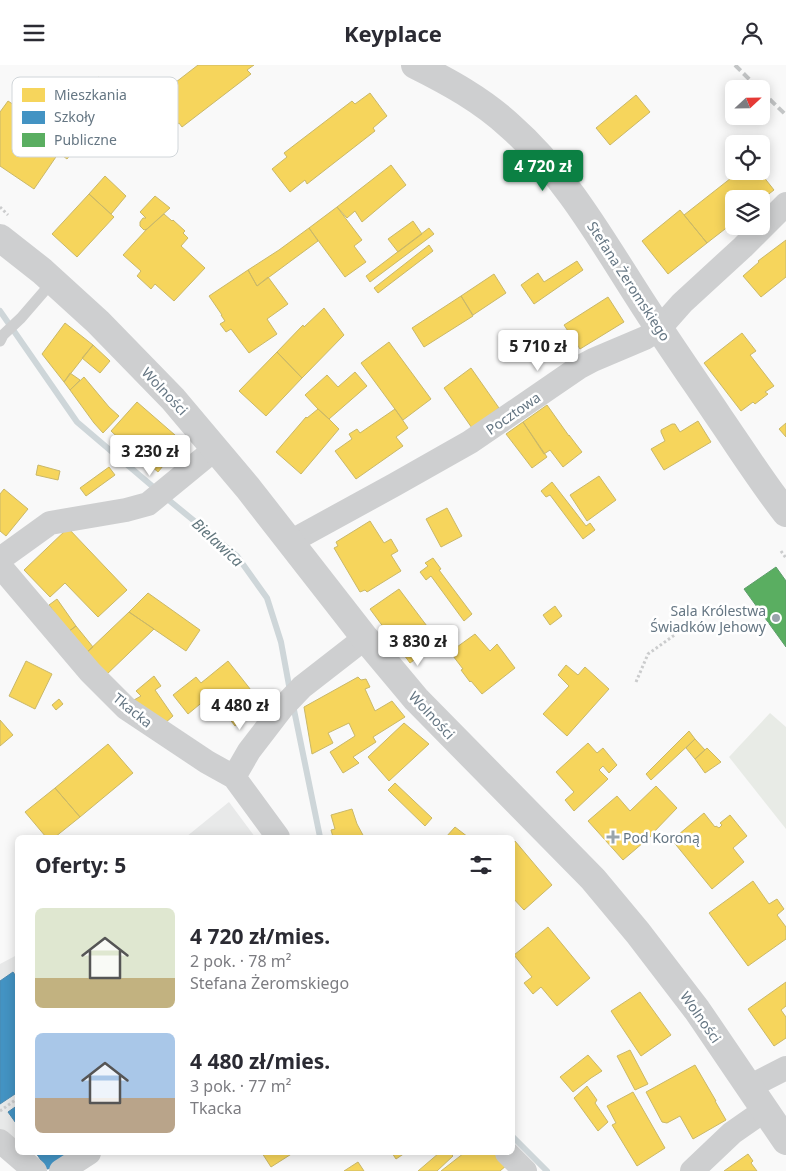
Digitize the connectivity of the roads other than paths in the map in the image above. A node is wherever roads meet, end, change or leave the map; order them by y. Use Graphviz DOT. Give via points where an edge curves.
graph roads {
  1 [pos="415,65"];
  2 [pos="786,204"];
  3 [pos="0,238"];
  4 [pos="53,281"];
  5 [pos="659,329"];
  6 [pos="2,338"];
  7 [pos="215,449"];
  8 [pos="786,513"];
  9 [pos="290,542"];
  10 [pos="0,559"];
  11 [pos="0,566"];
  12 [pos="365,638"];
  13 [pos="234,777"];
  14 [pos="277,835"];
  15 [pos="786,1068"];
  16 [pos="749,1087"];
  17 [pos="765,1110"];
  18 [pos="0,1141"];
  19 [pos="786,1141"];
  20 [pos="15,1154"];
  21 [pos="16,1155"];
  22 [pos="86,1155"];
  23 [pos="509,1155"];
  24 [pos="35,1171"];
  25 [pos="61,1171"];
  26 [pos="525,1171"];
  27 [pos="692,1171"];
  1 -- 5 [label="street, Stefana Żeromskiego" via="486,107 533,148 572,195"];
  2 -- 5 [label="street, Pocztowa"];
  3 -- 4 [label="street, Wolności"];
  4 -- 6 [label="lane"];
  4 -- 7 [label="street, Wolności" via="133,357"];
  5 -- 8 [label="street, Stefana Żeromskiego"];
  5 -- 9 [label="street, Pocztowa" via="578,368 470,442"];
  7 -- 9 [label="street, Wolności"];
  7 -- 10 [label="street" via="148,504 50,523"];
  9 -- 12 [label="street, Wolności"];
  11 -- 13 [label="street, Tkacka" via="90,672 126,708"];
  12 -- 13 [label="street" via="302,687 282,708 248,751"];
  12 -- 16 [label="street, Wolności" via="426,710 593,879 697,1010"];
  13 -- 14 [label="street, Tkacka"];
  15 -- 16 [label="street"];
  16 -- 17 [label="street, Wolności"];
  17 -- 19 [label="street, Wolności"];
  17 -- 27 [label="street" via="732,1133"];
  18 -- 20 [label="street"];
  21 -- 24 [label="street"];
  22 -- 25 [label="street"];
  23 -- 26 [label="street"];
}
